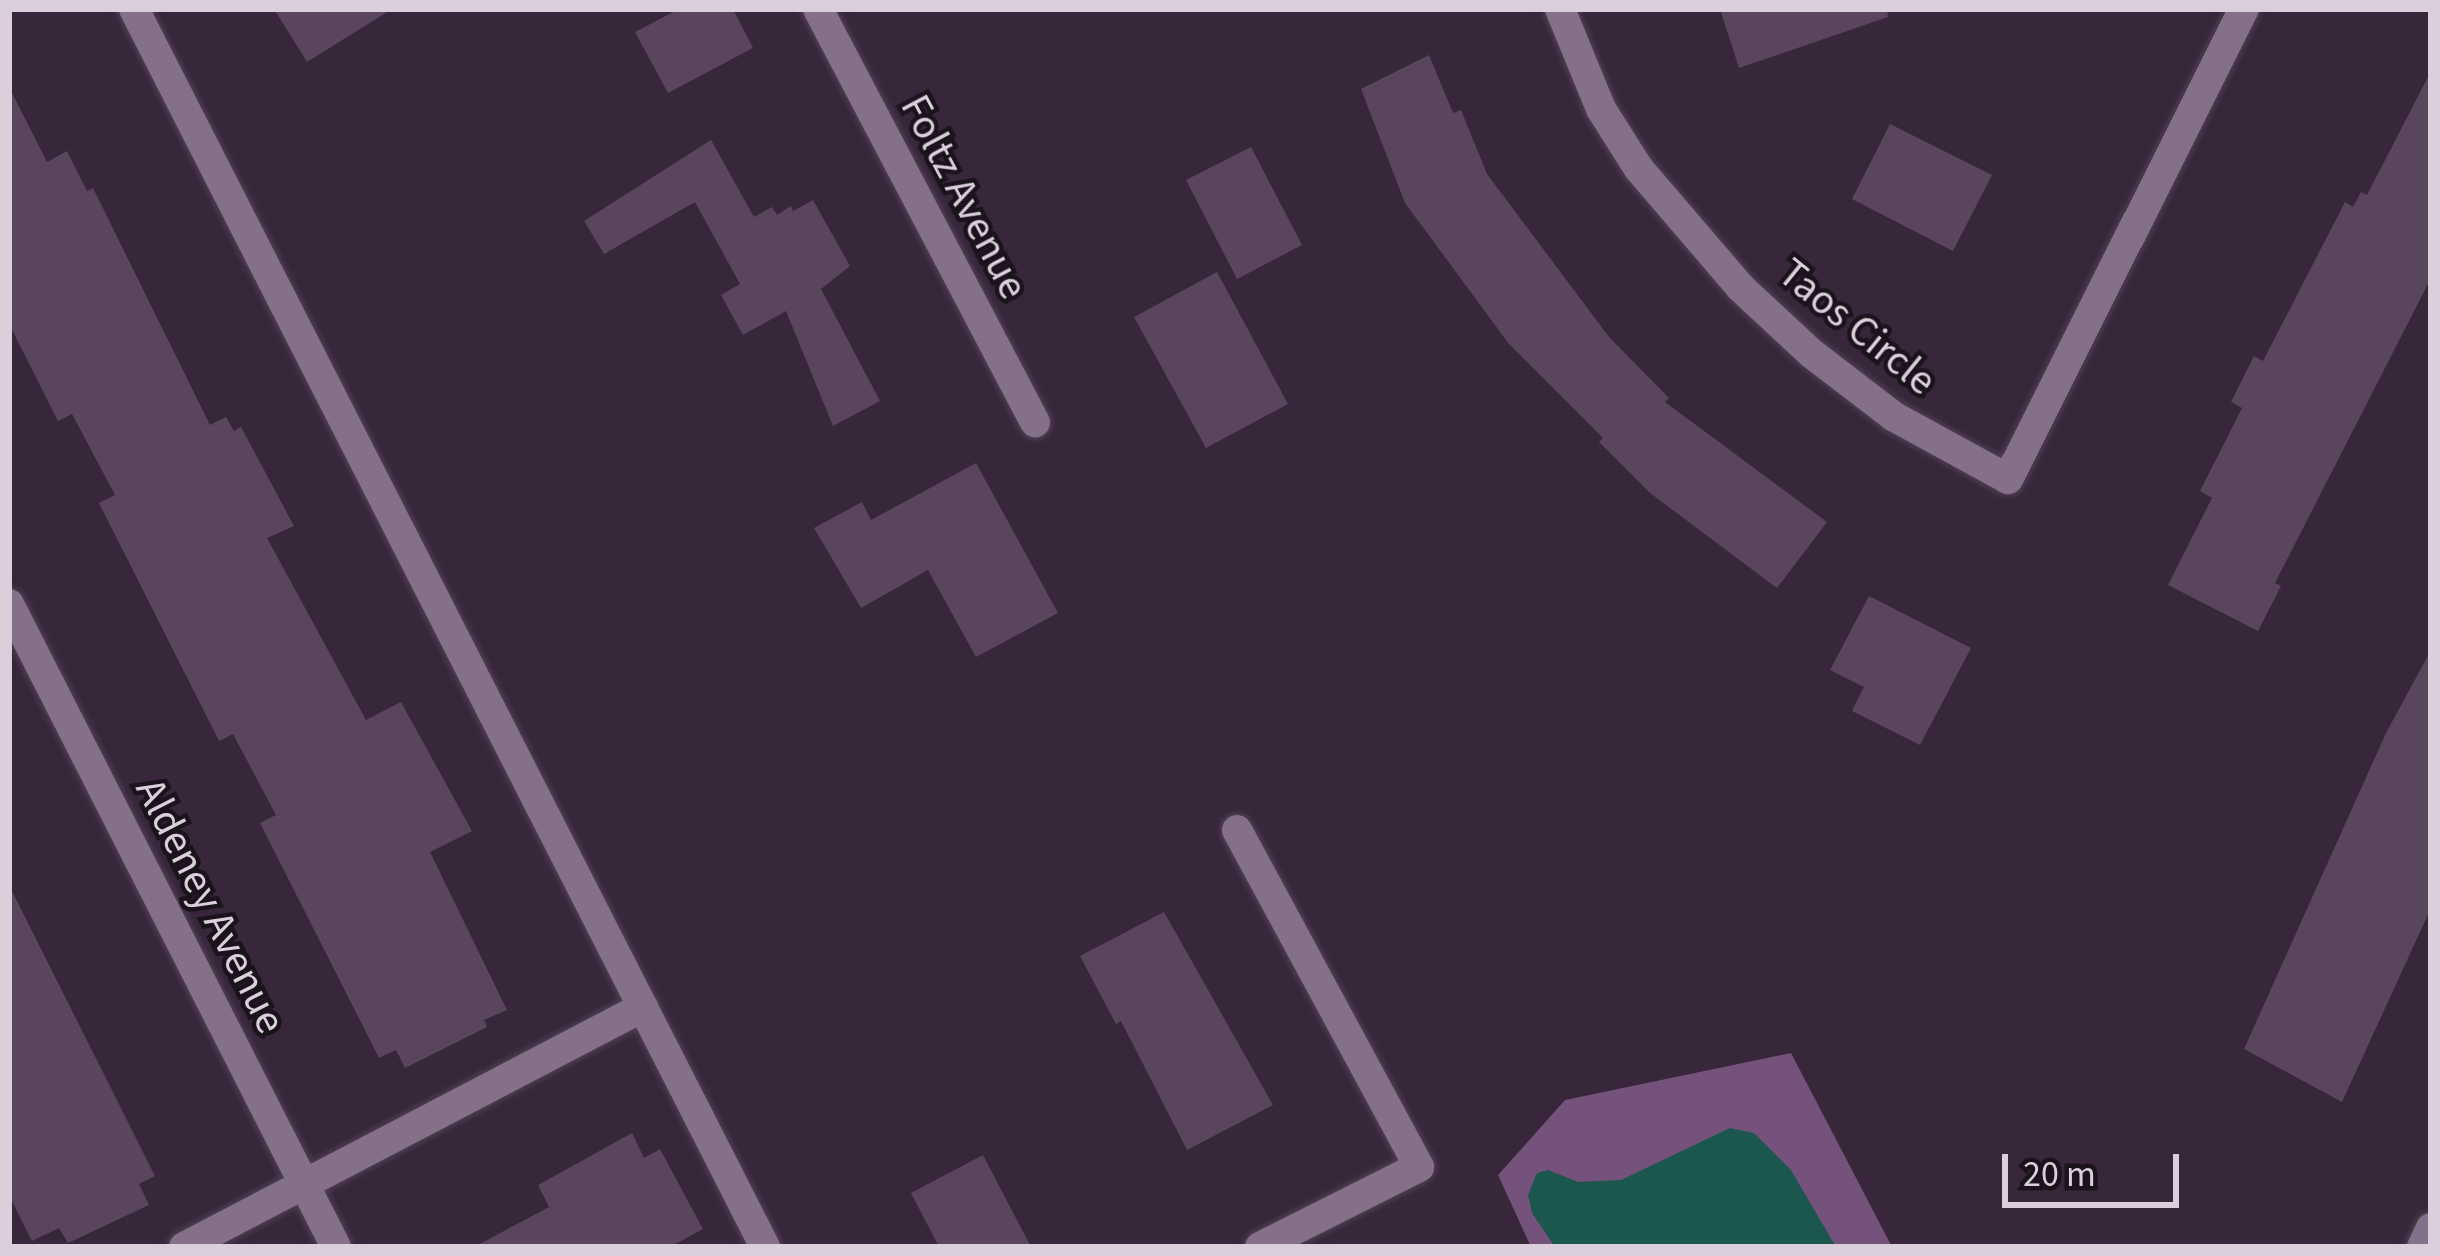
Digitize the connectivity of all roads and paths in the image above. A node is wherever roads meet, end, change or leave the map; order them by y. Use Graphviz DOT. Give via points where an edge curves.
graph roads {
  1 [pos="134,9"];
  2 [pos="818,9"];
  3 [pos="1560,9"];
  4 [pos="2244,9"];
  5 [pos="1035,423"];
  6 [pos="9,604"];
  7 [pos="1237,830"];
  8 [pos="643,1007"];
  9 [pos="304,1184"];
  10 [pos="2431,1228"];
  11 [pos="184,1247"];
  12 [pos="337,1247"];
  13 [pos="765,1247"];
  14 [pos="1260,1247"];
  15 [pos="2422,1247"];
  1 -- 8 [label="street"];
  2 -- 5 [label="street, Foltz Avenue"];
  3 -- 4 [label="street, Taos Circle" via="1600,109 1726,272 1893,416 2008,479"];
  6 -- 9 [label="street, Aldeney Avenue"];
  7 -- 14 [label="street" via="1419,1167"];
  8 -- 9 [label="street"];
  8 -- 13 [label="street"];
  9 -- 11 [label="street"];
  9 -- 12 [label="street, Aldeney Avenue"];
  10 -- 15 [label="street"];
}
